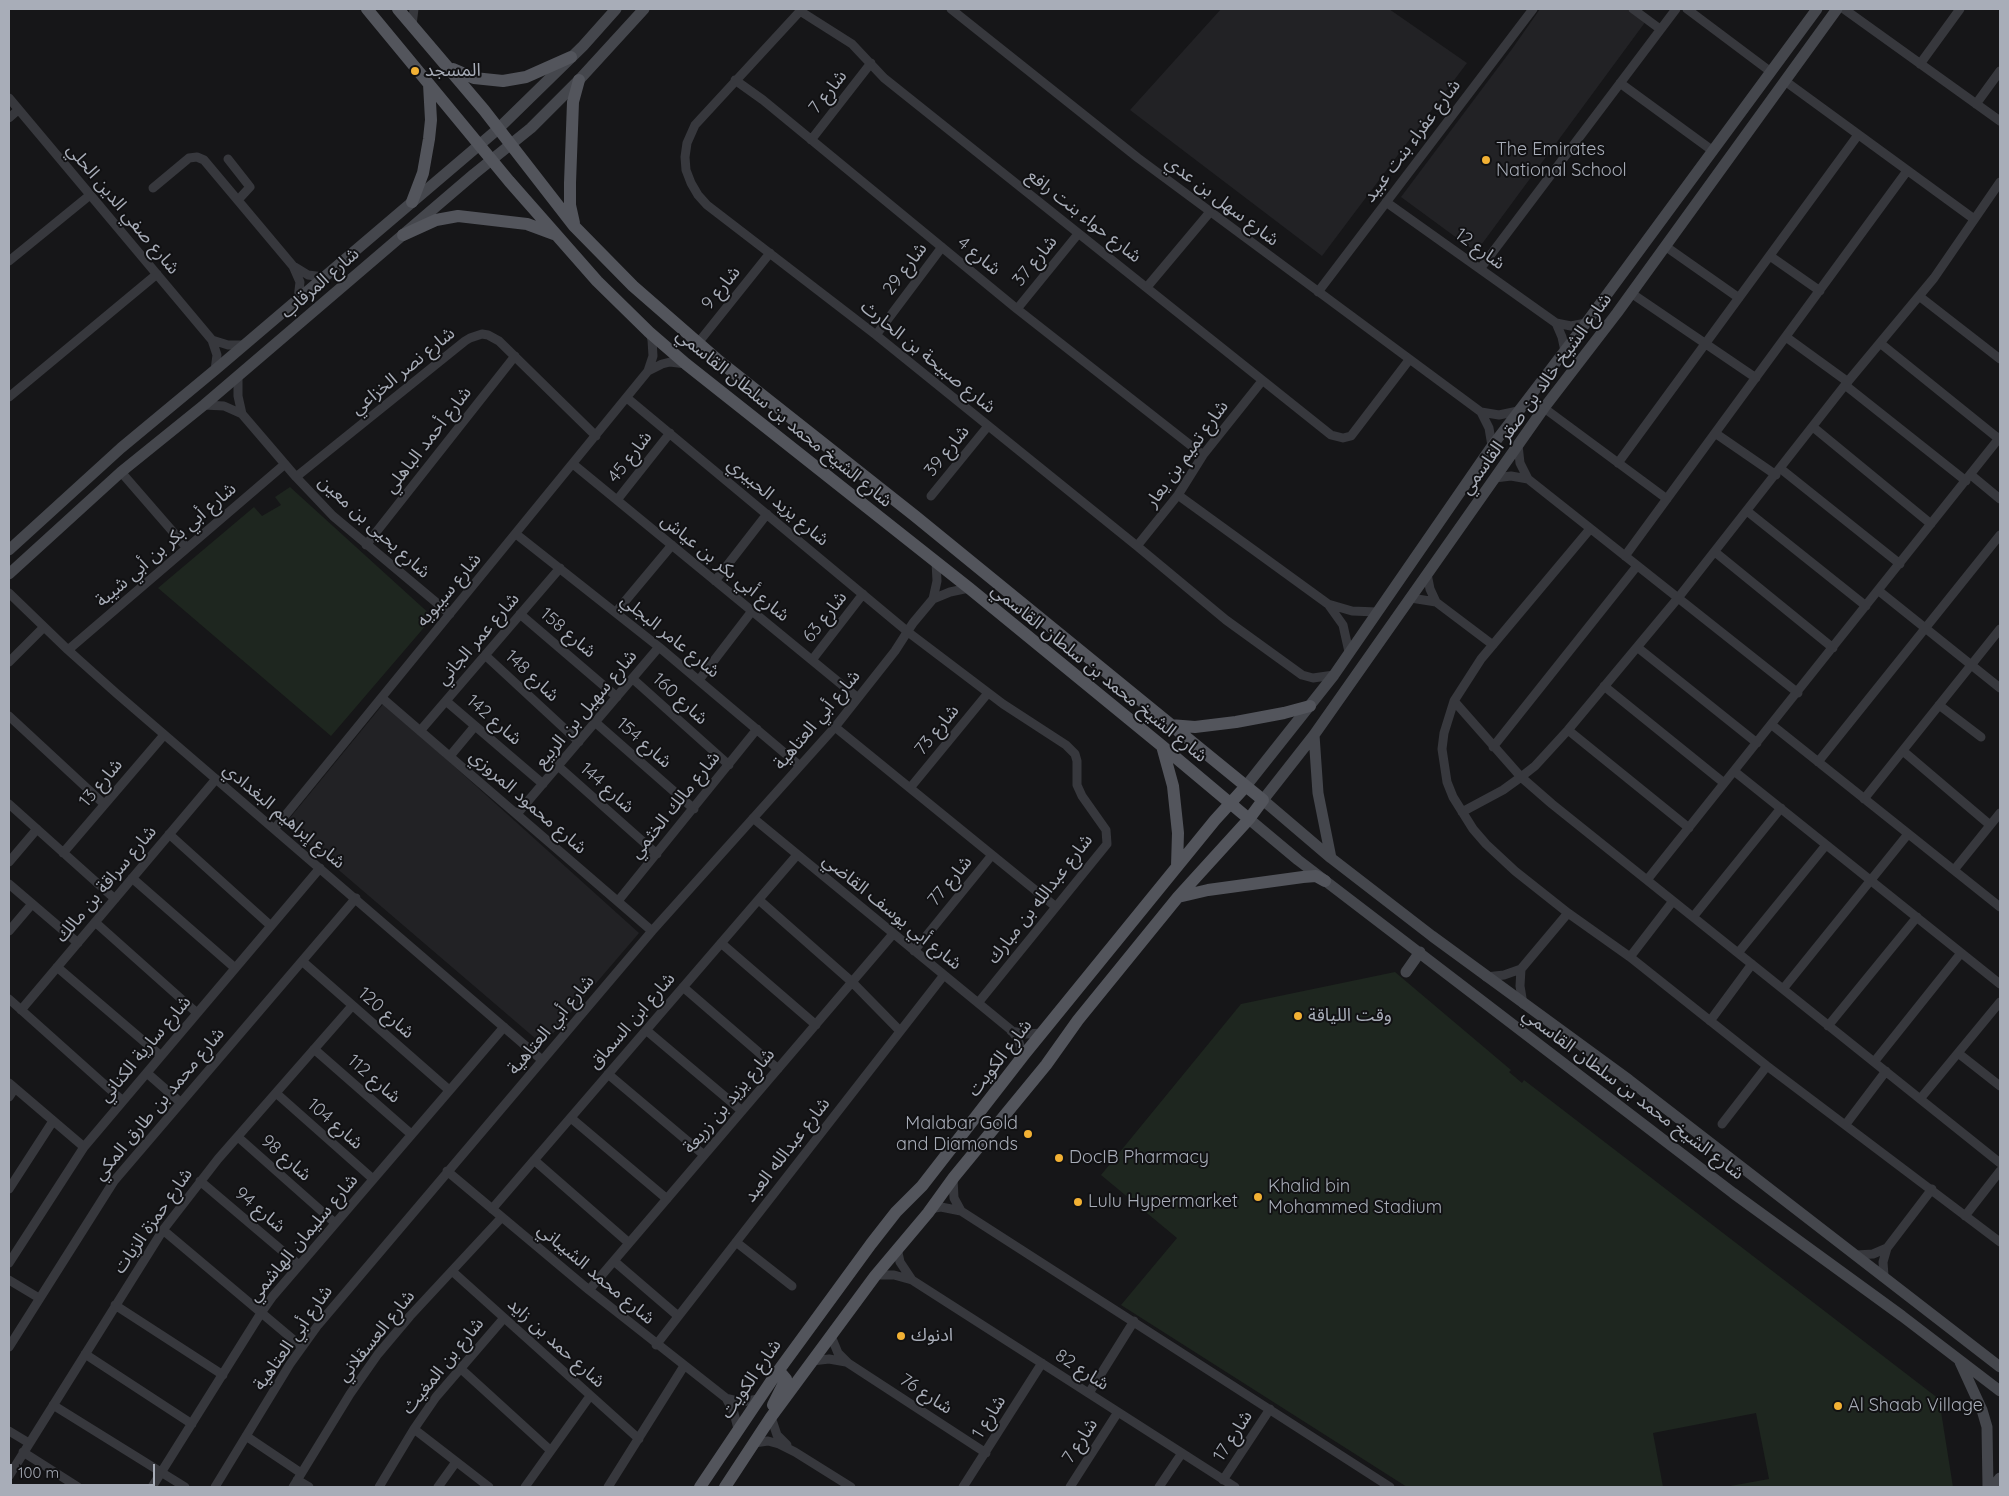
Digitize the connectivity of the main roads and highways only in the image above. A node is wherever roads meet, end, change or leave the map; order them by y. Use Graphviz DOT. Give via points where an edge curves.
graph roads {
  1 [pos="367,9"];
  2 [pos="398,9"];
  3 [pos="616,9"];
  4 [pos="644,9"];
  5 [pos="1817,9"];
  6 [pos="1838,9"];
  7 [pos="571,58"];
  8 [pos="446,66"];
  9 [pos="580,80"];
  10 [pos="429,84"];
  11 [pos="498,128"];
  12 [pos="511,144"];
  13 [pos="479,145"];
  14 [pos="491,160"];
  15 [pos="412,202"];
  16 [pos="574,226"];
  17 [pos="402,235"];
  18 [pos="557,236"];
  19 [pos="1619,279"];
  20 [pos="1616,313"];
  21 [pos="9,550"];
  22 [pos="9,574"];
  23 [pos="1310,706"];
  24 [pos="1170,725"];
  25 [pos="1314,734"];
  26 [pos="1162,746"];
  27 [pos="1246,786"];
  28 [pos="1263,800"];
  29 [pos="1230,803"];
  30 [pos="1249,819"];
  31 [pos="1331,858"];
  32 [pos="1178,866"];
  33 [pos="1326,881"];
  34 [pos="1178,897"];
  35 [pos="1420,952"];
  36 [pos="1406,972"];
  37 [pos="1994,1357"];
  38 [pos="1959,1361"];
  39 [pos="2000,1366"];
  40 [pos="776,1374"];
  41 [pos="2000,1391"];
  42 [pos="771,1417"];
  43 [pos="2000,1478"];
  44 [pos="700,1487"];
  45 [pos="725,1487"];
  46 [pos="1988,1487"];
  47 [pos="1993,1487"];
  1 -- 10 [label="main road, شارع الشيخ محمد بن سلطان القاسمي"];
  2 -- 8 [label="main road, شارع الشيخ محمد بن سلطان القاسمي"];
  3 -- 7 [label="main road, شارع المرقاب"];
  4 -- 9 [label="main road, شارع المرقاب"];
  5 -- 19 [label="main road, شارع الشيخ خالد بن صقر القاسمي"];
  6 -- 20 [label="main road, شارع الشيخ خالد بن صقر القاسمي"];
  7 -- 8 [label="main road" via="526,77 503,82 474,78"];
  7 -- 11 [label="main road, شارع المرقاب"];
  8 -- 11 [label="main road, شارع الشيخ محمد بن سلطان القاسمي"];
  9 -- 12 [label="main road, شارع المرقاب"];
  9 -- 16 [label="main road" via="573,102 570,205"];
  10 -- 13 [label="main road, شارع الشيخ محمد بن سلطان القاسمي"];
  10 -- 15 [label="main road" via="429,139 423,173"];
  11 -- 12 [label="main road, شارع الشيخ محمد بن سلطان القاسمي"];
  11 -- 13 [label="main road, شارع المرقاب"];
  12 -- 14 [label="main road, شارع المرقاب"];
  12 -- 16 [label="main road, شارع الشيخ محمد بن سلطان القاسمي"];
  13 -- 14 [label="main road, شارع الشيخ محمد بن سلطان القاسمي"];
  13 -- 15 [label="main road, شارع المرقاب"];
  14 -- 17 [label="main road, شارع المرقاب"];
  14 -- 18 [label="main road, شارع الشيخ محمد بن سلطان القاسمي"];
  15 -- 21 [label="main road, شارع المرقاب" via="121,448"];
  16 -- 24 [label="main road, شارع الشيخ محمد بن سلطان القاسمي" via="633,286 698,343"];
  17 -- 18 [label="main road" via="436,220 458,216 527,224"];
  17 -- 22 [label="main road, شارع المرقاب" via="121,472"];
  18 -- 26 [label="main road, شارع الشيخ محمد بن سلطان القاسمي" via="597,281 686,364"];
  19 -- 20 [label="main road" via="1605,308 1608,314"];
  19 -- 23 [label="main road, شارع الشيخ خالد بن صقر القاسمي" via="1492,446"];
  20 -- 25 [label="main road, شارع الشيخ خالد بن صقر القاسمي" via="1544,408"];
  23 -- 24 [label="main road" via="1206,727"];
  23 -- 27 [label="main road, شارع الشيخ خالد بن صقر القاسمي"];
  24 -- 27 [label="main road, شارع الشيخ محمد بن سلطان القاسمي"];
  25 -- 28 [label="main road, شارع الشيخ خالد بن صقر القاسمي"];
  25 -- 31 [label="main road" via="1318,793"];
  26 -- 29 [label="main road, شارع الشيخ محمد بن سلطان القاسمي"];
  26 -- 32 [label="main road" via="1175,801"];
  27 -- 28 [label="main road, شارع الشيخ محمد بن سلطان القاسمي"];
  27 -- 29 [label="main road, شارع الكويت"];
  28 -- 30 [label="main road"];
  28 -- 31 [label="main road, شارع الشيخ محمد بن سلطان القاسمي"];
  29 -- 30 [label="main road, شارع الشيخ محمد بن سلطان القاسمي"];
  29 -- 32 [label="main road, شارع الكويت"];
  30 -- 33 [label="main road, شارع الشيخ محمد بن سلطان القاسمي"];
  30 -- 34 [label="main road"];
  31 -- 37 [label="main road, شارع الشيخ محمد بن سلطان القاسمي"];
  32 -- 40 [label="main road, شارع الكويت" via="922,1186 896,1212"];
  33 -- 34 [label="main road" via="1316,876 1303,877"];
  33 -- 35 [label="main road, شارع الشيخ محمد بن سلطان القاسمي"];
  34 -- 42 [label="main road" via="1078,1020 1038,1076 897,1248"];
  35 -- 36 [label="main road"];
  35 -- 38 [label="main road, شارع الشيخ محمد بن سلطان القاسمي" via="1733,1193"];
  37 -- 39 [label="main road, شارع الشيخ محمد بن سلطان القاسمي"];
  38 -- 41 [label="main road, شارع الشيخ محمد بن سلطان القاسمي"];
  38 -- 46 [label="main road" via="1976,1394 1987,1428"];
  40 -- 42 [label="main road" via="782,1373 786,1379"];
  40 -- 44 [label="main road, شارع الكويت"];
  42 -- 45 [label="main road"];
  43 -- 47 [label="main road"];
}
